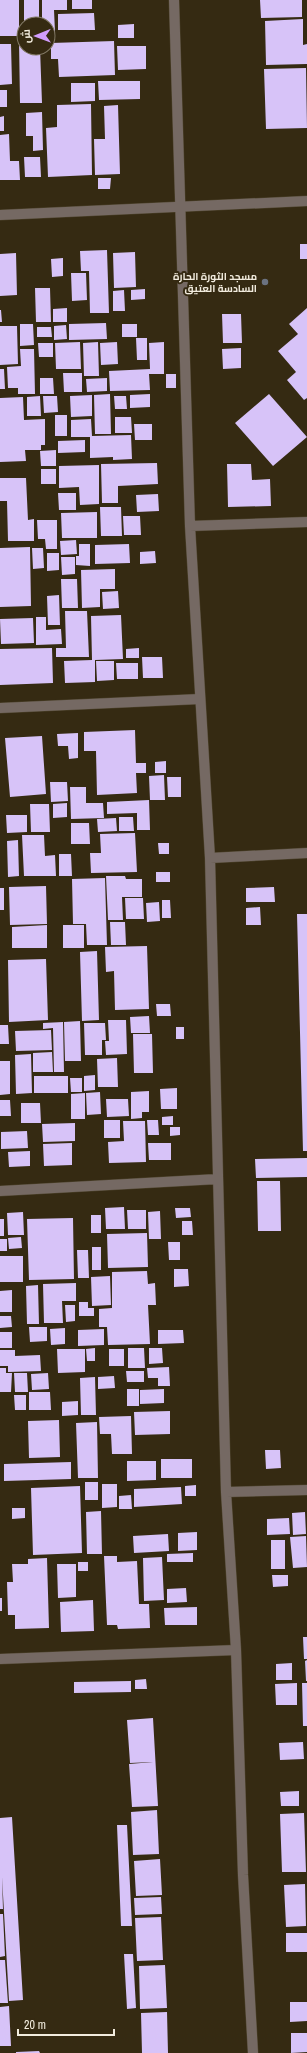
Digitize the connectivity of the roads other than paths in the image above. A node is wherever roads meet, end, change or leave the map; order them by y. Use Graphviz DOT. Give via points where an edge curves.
graph roads {
  1 [pos="174,0"];
  2 [pos="307,201"];
  3 [pos="180,206"];
  4 [pos="0,215"];
  5 [pos="307,522"];
  6 [pos="190,526"];
  7 [pos="200,699"];
  8 [pos="0,708"];
  9 [pos="307,853"];
  10 [pos="210,858"];
  11 [pos="218,1179"];
  12 [pos="0,1191"];
  13 [pos="307,1490"];
  14 [pos="226,1492"];
  15 [pos="236,1650"];
  16 [pos="0,1659"];
  17 [pos="253,2053"];
  1 -- 3 [label="street"];
  2 -- 3 [label="street"];
  3 -- 4 [label="street"];
  3 -- 6 [label="street"];
  5 -- 6 [label="street"];
  6 -- 7 [label="street"];
  7 -- 8 [label="street"];
  7 -- 10 [label="street"];
  9 -- 10 [label="street"];
  10 -- 11 [label="street"];
  11 -- 12 [label="street"];
  11 -- 14 [label="street"];
  13 -- 14 [label="street"];
  14 -- 15 [label="street"];
  15 -- 16 [label="street"];
  15 -- 17 [label="street" via="242,1875"];
}
